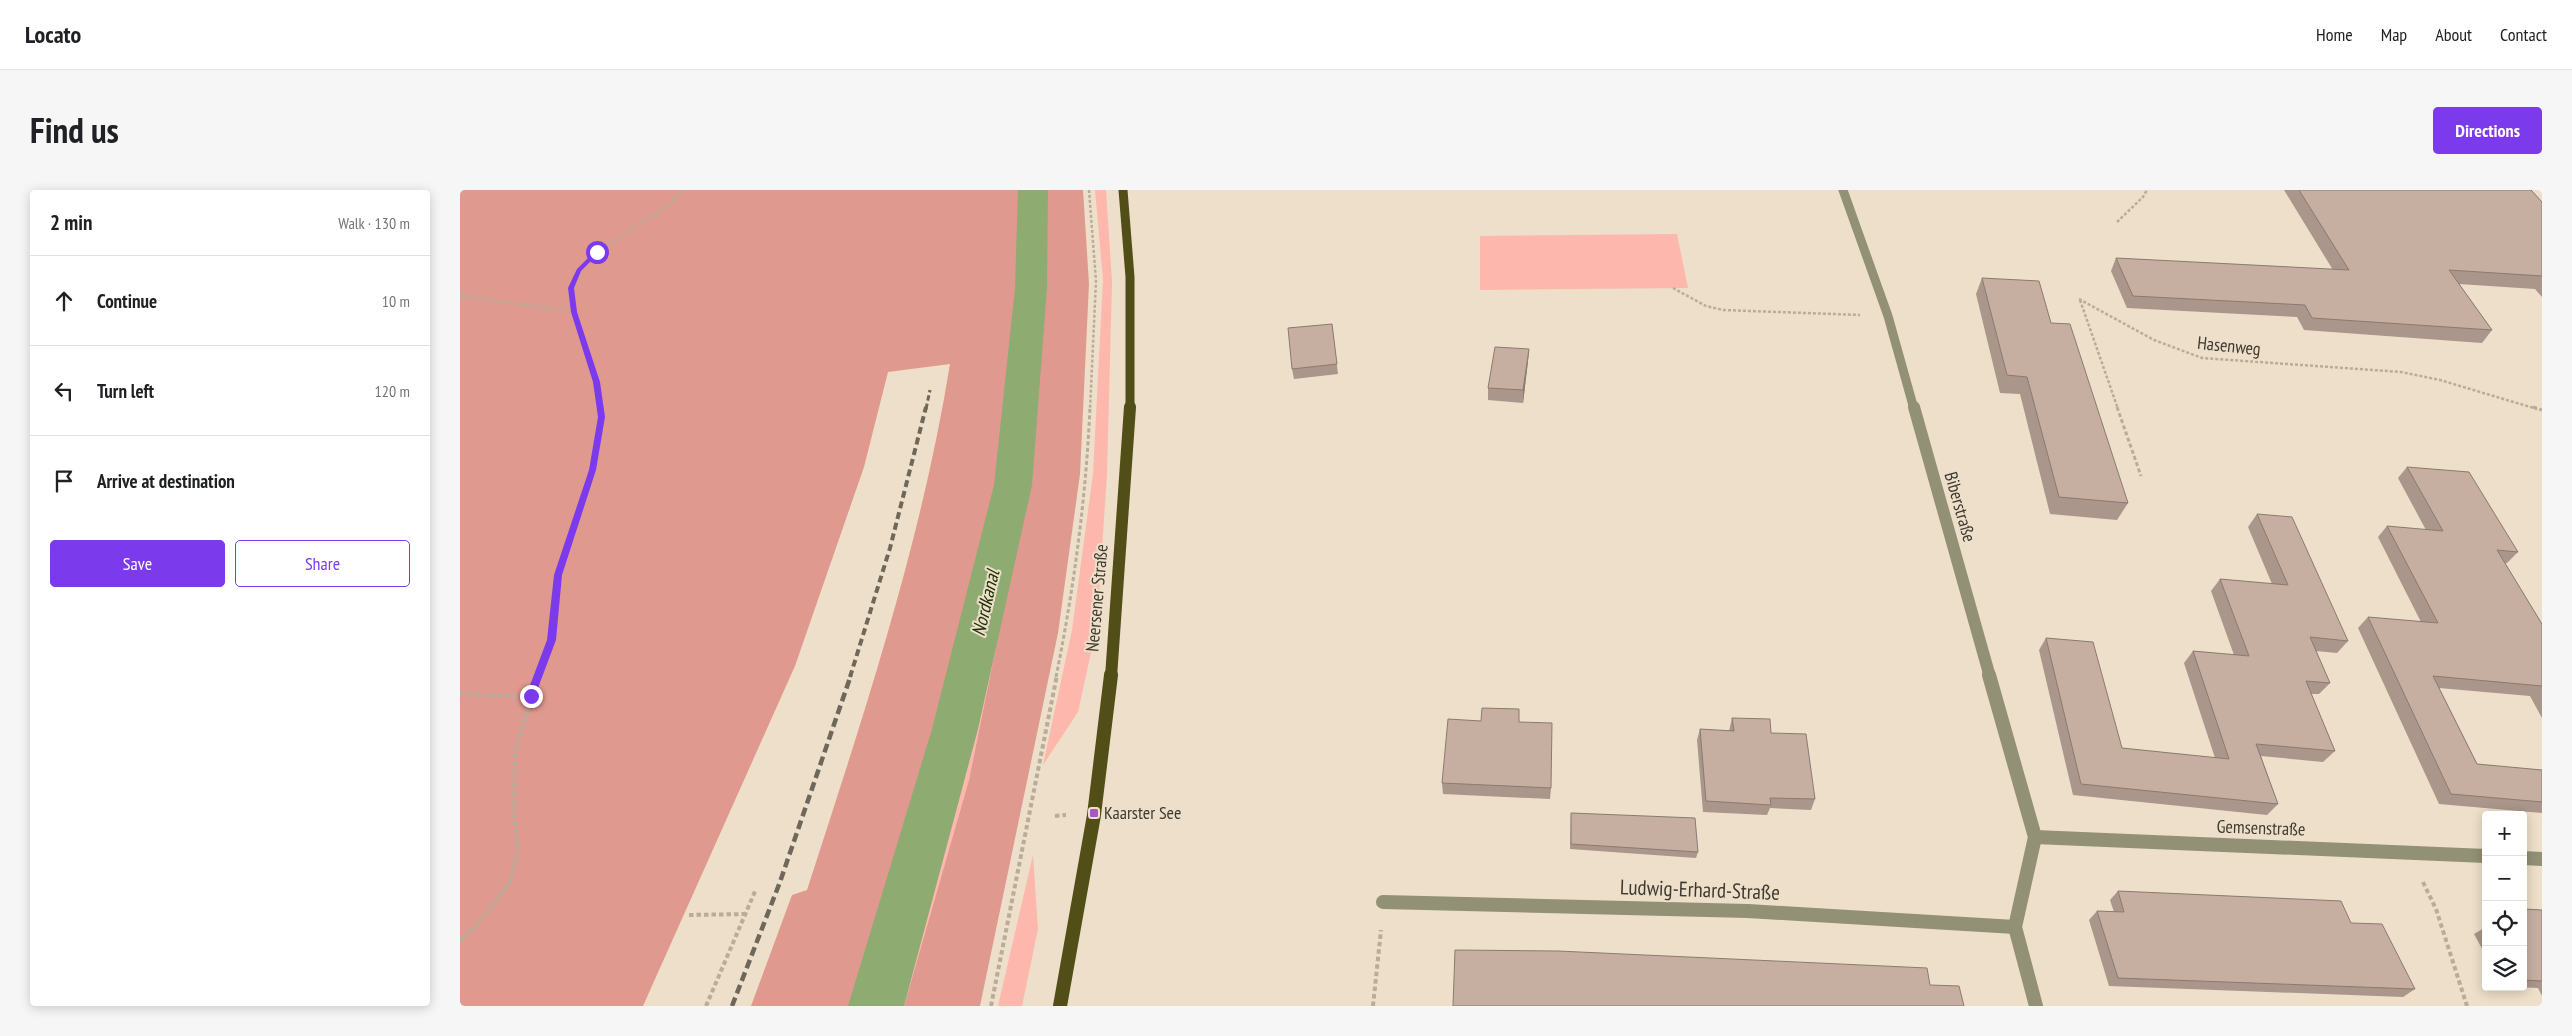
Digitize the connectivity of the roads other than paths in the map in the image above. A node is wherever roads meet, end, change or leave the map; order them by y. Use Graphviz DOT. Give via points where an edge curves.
graph roads {
  1 [pos="1123,190"];
  2 [pos="1842,190"];
  3 [pos="2035,837"];
  4 [pos="2482,856"];
  5 [pos="2527,858"];
  6 [pos="2542,859"];
  7 [pos="1383,902"];
  8 [pos="2015,927"];
  9 [pos="1060,1006"];
  10 [pos="2036,1006"];
  1 -- 9 [label="main road, Neersener Straße" via="1131,360 1127,475 1116,622 1094,813"];
  2 -- 3 [label="street, Biberstraße" via="1888,316"];
  3 -- 4 [label="street, Gemsenstraße"];
  3 -- 8 [label="street"];
  5 -- 6 [label="street"];
  7 -- 8 [label="street, Ludwig-Erhard-Straße" via="1748,912"];
  8 -- 10 [label="street"];
}
